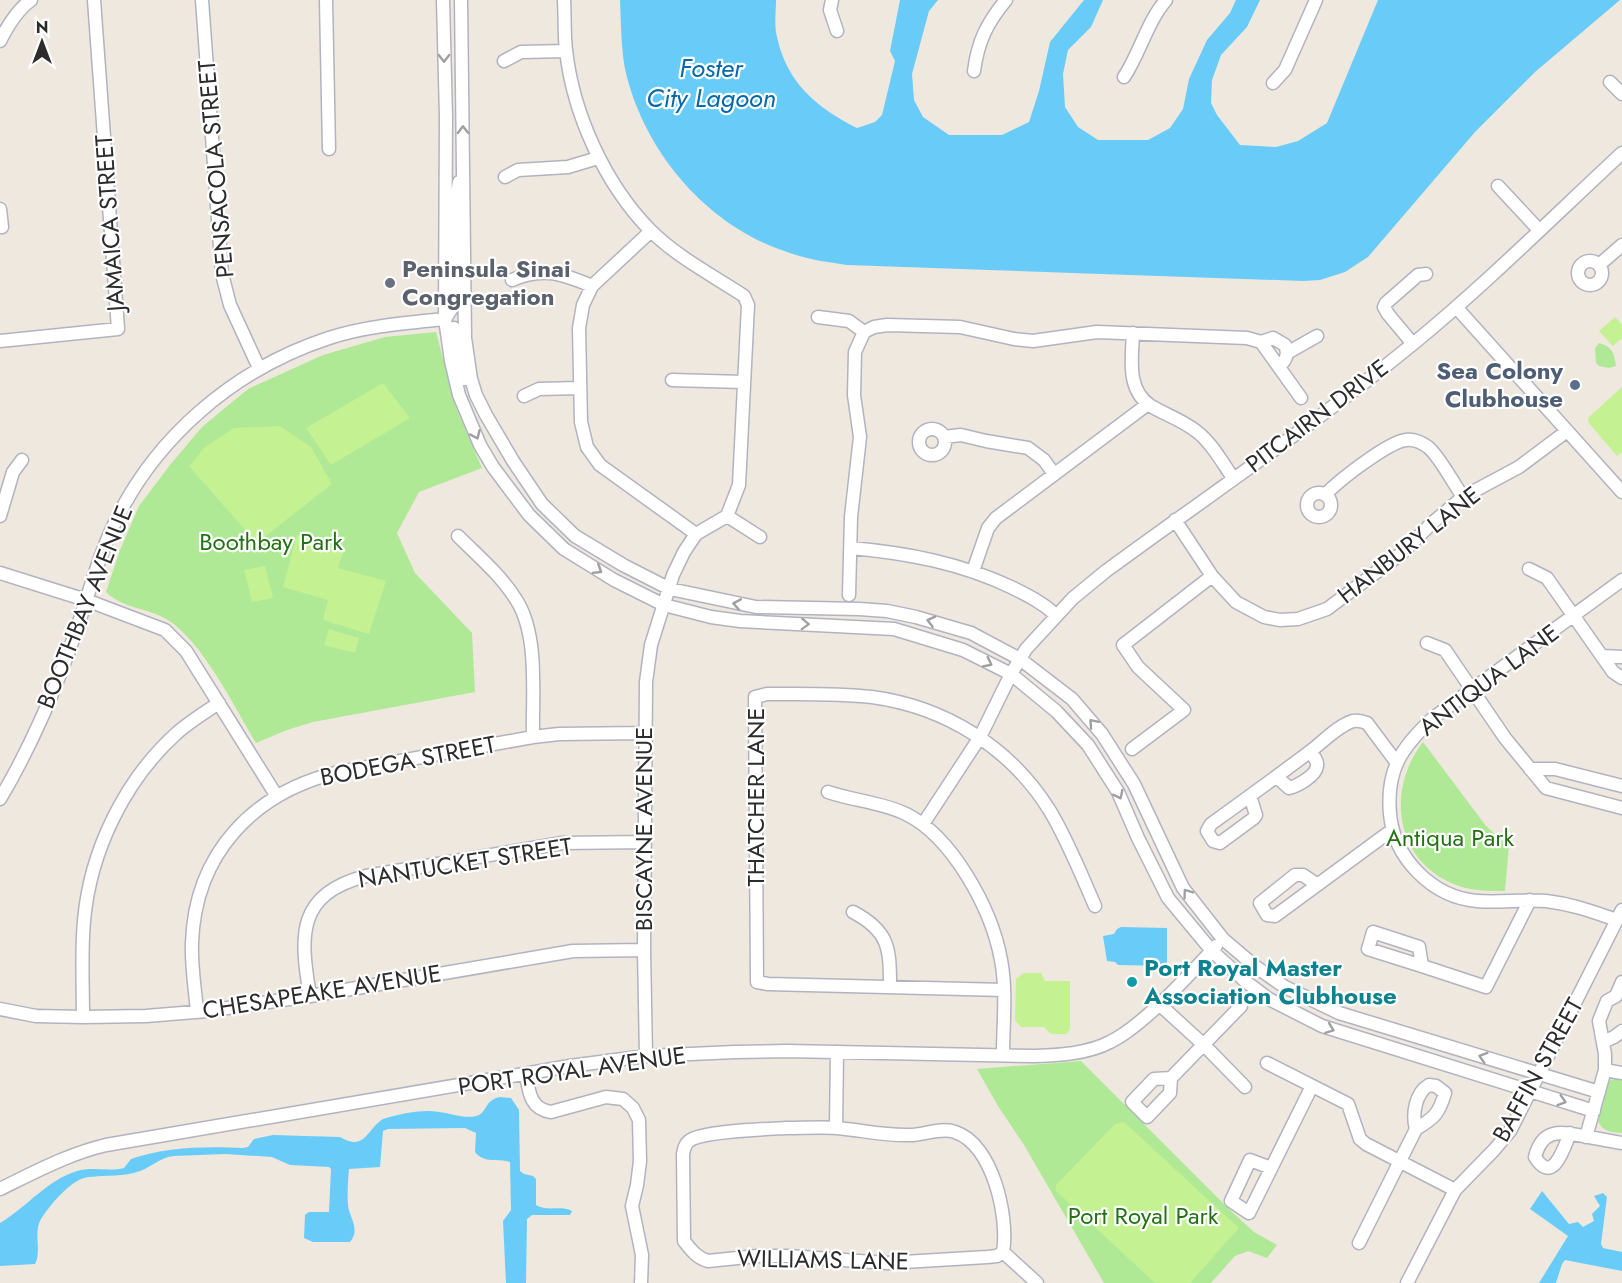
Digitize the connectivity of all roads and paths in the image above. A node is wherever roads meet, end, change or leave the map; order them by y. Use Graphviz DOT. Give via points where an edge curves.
graph roads {
  1 [pos="31,0"];
  2 [pos="94,0"];
  3 [pos="202,0"];
  4 [pos="326,0"];
  5 [pos="443,0"];
  6 [pos="461,0"];
  7 [pos="564,0"];
  8 [pos="832,0"];
  9 [pos="1006,0"];
  10 [pos="1166,0"];
  11 [pos="1316,0"];
  12 [pos="837,31"];
  13 [pos="0,41"];
  14 [pos="566,51"];
  15 [pos="504,61"];
  16 [pos="974,71"];
  17 [pos="1124,77"];
  18 [pos="1610,82"];
  19 [pos="1273,83"];
  20 [pos="1622,94"];
  21 [pos="329,149"];
  22 [pos="1622,153"];
  23 [pos="598,158"];
  24 [pos="464,159"];
  25 [pos="506,177"];
  26 [pos="1498,186"];
  27 [pos="0,208"];
  28 [pos="2,227"];
  29 [pos="1539,230"];
  30 [pos="651,231"];
  31 [pos="1622,245"];
  32 [pos="1599,265"];
  33 [pos="1425,274"];
  34 [pos="512,280"];
  35 [pos="592,286"];
  36 [pos="1456,306"];
  37 [pos="818,317"];
  38 [pos="445,319"];
  39 [pos="864,332"];
  40 [pos="1133,333"];
  41 [pos="1317,336"];
  42 [pos="0,341"];
  43 [pos="1261,342"];
  44 [pos="1413,344"];
  45 [pos="1287,353"];
  46 [pos="1279,367"];
  47 [pos="259,368"];
  48 [pos="672,380"];
  49 [pos="743,382"];
  50 [pos="579,388"];
  51 [pos="524,396"];
  52 [pos="1301,398"];
  53 [pos="1149,404"];
  54 [pos="488,418"];
  55 [pos="1567,431"];
  56 [pos="944,437"];
  57 [pos="22,459"];
  58 [pos="1054,474"];
  59 [pos="1233,478"];
  60 [pos="1622,492"];
  61 [pos="1325,495"];
  62 [pos="1463,497"];
  63 [pos="0,516"];
  64 [pos="727,516"];
  65 [pos="1175,520"];
  66 [pos="696,534"];
  67 [pos="458,536"];
  68 [pos="760,537"];
  69 [pos="851,548"];
  70 [pos="1529,569"];
  71 [pos="973,571"];
  72 [pos="0,573"];
  73 [pos="1212,576"];
  74 [pos="1622,580"];
  75 [pos="670,589"];
  76 [pos="849,595"];
  77 [pos="86,600"];
  78 [pos="664,604"];
  79 [pos="1056,615"];
  80 [pos="1574,615"];
  81 [pos="1427,643"];
  82 [pos="1603,656"];
  83 [pos="1622,657"];
  84 [pos="1020,659"];
  85 [pos="1011,674"];
  86 [pos="1622,678"];
  87 [pos="1473,690"];
  88 [pos="219,703"];
  89 [pos="644,733"];
  90 [pos="533,737"];
  91 [pos="980,737"];
  92 [pos="1132,749"];
  93 [pos="1310,752"];
  94 [pos="1397,763"];
  95 [pos="1530,769"];
  96 [pos="1277,777"];
  97 [pos="1622,786"];
  98 [pos="828,792"];
  99 [pos="276,795"];
  100 [pos="1250,796"];
  101 [pos="0,799"];
  102 [pos="1622,808"];
  103 [pos="923,824"];
  104 [pos="1392,830"];
  105 [pos="644,842"];
  106 [pos="1316,884"];
  107 [pos="1530,900"];
  108 [pos="1095,906"];
  109 [pos="853,912"];
  110 [pos="1619,915"];
  111 [pos="1223,939"];
  112 [pos="1368,949"];
  113 [pos="644,950"];
  114 [pos="1212,951"];
  115 [pos="1622,982"];
  116 [pos="890,986"];
  117 [pos="1004,990"];
  118 [pos="310,996"];
  119 [pos="1619,999"];
  120 [pos="1159,1004"];
  121 [pos="1241,1006"];
  122 [pos="0,1008"];
  123 [pos="197,1011"];
  124 [pos="83,1017"];
  125 [pos="1622,1031"];
  126 [pos="1603,1042"];
  127 [pos="1204,1045"];
  128 [pos="837,1052"];
  129 [pos="1003,1055"];
  130 [pos="646,1056"];
  131 [pos="1267,1063"];
  132 [pos="1605,1070"];
  133 [pos="1622,1073"];
  134 [pos="526,1074"];
  135 [pos="1539,1074"];
  136 [pos="1171,1078"];
  137 [pos="1312,1086"];
  138 [pos="1245,1087"];
  139 [pos="1531,1091"];
  140 [pos="1599,1092"];
  141 [pos="1593,1111"];
  142 [pos="836,1128"];
  143 [pos="1416,1129"];
  144 [pos="1570,1133"];
  145 [pos="1586,1137"];
  146 [pos="1622,1143"];
  147 [pos="1400,1162"];
  148 [pos="1271,1168"];
  149 [pos="0,1190"];
  150 [pos="1455,1190"];
  151 [pos="1359,1243"];
  152 [pos="1003,1252"];
  153 [pos="1412,1282"];
  154 [pos="641,1283"];
  155 [pos="1037,1283"];
  1 -- 13 [label="street"];
  2 -- 42 [label="street, JAMAICA STREET" via="118,329"];
  3 -- 47 [label="street, PENSACOLA STREET" via="222,274 230,305"];
  4 -- 21 [label="street"];
  5 -- 38 [label="street, one-way"];
  24 -- 6 [label="street, one-way"];
  7 -- 14 [label="street"];
  8 -- 12 [label="street" via="830,10"];
  9 -- 16 [label="street" via="986,27"];
  10 -- 17 [label="street"];
  11 -- 19 [label="street" via="1285,70"];
  14 -- 15 [label="street" via="520,52"];
  14 -- 23 [label="street" via="577,100"];
  18 -- 20 [label="street"];
  22 -- 29 [label="street, PITCAIRN DRIVE"];
  23 -- 25 [label="street" via="568,167 518,170"];
  23 -- 30 [label="street"];
  24 -- 38 [label="street" via="455,204 454,305"];
  24 -- 54 [label="street" via="465,338 474,387"];
  26 -- 29 [label="street"];
  27 -- 28 [label="street"];
  29 -- 36 [label="street, PITCAIRN DRIVE"];
  30 -- 35 [label="street"];
  30 -- 49 [label="street" via="744,296 748,312"];
  31 -- 32 [label="street"];
  33 -- 44 [label="street" via="1418,275 1384,307"];
  34 -- 35 [label="street" via="528,273 553,273"];
  35 -- 50 [label="street" via="579,317"];
  36 -- 44 [label="street, PITCAIRN DRIVE"];
  36 -- 55 [label="street"];
  37 -- 39 [label="street" via="849,321"];
  38 -- 47 [label="street, BOOTHBAY AVENUE" via="347,333"];
  38 -- 54 [label="street" via="456,336 462,374 474,408"];
  38 -- 78 [label="street, one-way" via="459,395 480,445 502,481 564,549 614,580"];
  39 -- 40 [label="street" via="888,325 960,327 1033,341 1097,332"];
  39 -- 69 [label="street" via="855,351 854,395 860,437"];
  40 -- 43 [label="street"];
  40 -- 53 [label="street" via="1133,383"];
  41 -- 45 [label="street"];
  43 -- 45 [label="street" via="1278,339"];
  43 -- 46 [label="street"];
  44 -- 59 [label="street, PITCAIRN DRIVE"];
  45 -- 46 [label="street"];
  46 -- 52 [label="street"];
  47 -- 77 [label="street, BOOTHBAY AVENUE" via="203,408 157,455 112,529"];
  48 -- 49 [label="street"];
  49 -- 64 [label="street" via="739,485"];
  50 -- 51 [label="street" via="539,389"];
  50 -- 66 [label="street" via="583,436 592,456 608,472"];
  53 -- 58 [label="street"];
  53 -- 59 [label="street" via="1199,433"];
  54 -- 75 [label="street" via="542,504 575,536"];
  55 -- 60 [label="street"];
  55 -- 62 [label="street, HANBURY LANE" via="1519,467"];
  56 -- 58 [label="street" via="962,435 1028,448"];
  57 -- 63 [label="street" via="13,472"];
  58 -- 71 [label="street" via="996,518 988,528"];
  59 -- 65 [label="street, PITCAIRN DRIVE"];
  61 -- 62 [label="street" via="1378,454 1405,440 1431,450"];
  62 -- 73 [label="street, HANBURY LANE" via="1396,558 1327,609 1312,615 1280,620 1264,617 1236,602"];
  64 -- 66 [label="street"];
  64 -- 68 [label="street"];
  65 -- 73 [label="street, HANBURY LANE"];
  65 -- 79 [label="street, PITCAIRN DRIVE" via="1106,571"];
  66 -- 75 [label="street, BISCAYNE AVENUE" via="684,552"];
  67 -- 90 [label="street" via="497,575 523,614 531,648"];
  69 -- 71 [label="street" via="905,554"];
  69 -- 76 [label="street"];
  70 -- 80 [label="street" via="1546,578"];
  71 -- 79 [label="street" via="1032,597"];
  72 -- 77 [label="street"];
  73 -- 92 [label="street" via="1123,645 1138,667 1184,710"];
  74 -- 80 [label="street, ANTIQUA LANE"];
  75 -- 78 [label="street, BISCAYNE AVENUE"];
  84 -- 75 [label="street, one-way" via="971,633 887,611 756,607"];
  77 -- 88 [label="street" via="165,630 186,651"];
  77 -- 101 [label="street, BOOTHBAY AVENUE" via="61,671"];
  78 -- 85 [label="street, one-way" via="740,621 894,629 963,650"];
  78 -- 89 [label="street, BISCAYNE AVENUE" via="645,682"];
  79 -- 84 [label="street, PITCAIRN DRIVE"];
  80 -- 82 [label="street"];
  80 -- 87 [label="street, ANTIQUA LANE"];
  81 -- 87 [label="street" via="1445,650"];
  82 -- 83 [label="street"];
  82 -- 86 [label="street"];
  84 -- 85 [label="street, PITCAIRN DRIVE"];
  111 -- 84 [label="street, one-way" via="1183,888 1134,784 1102,734 1072,699"];
  85 -- 91 [label="street, PITCAIRN DRIVE"];
  85 -- 114 [label="street, one-way" via="1056,711 1088,745 1119,792 1168,898"];
  87 -- 94 [label="street, ANTIQUA LANE" via="1414,735"];
  87 -- 95 [label="street"];
  88 -- 99 [label="street"];
  88 -- 124 [label="street" via="177,733 156,755 115,814 101,846 87,893 84,921"];
  89 -- 90 [label="street, BODEGA STREET"];
  89 -- 105 [label="street, BISCAYNE AVENUE"];
  90 -- 99 [label="street, BODEGA STREET" via="339,771"];
  91 -- 103 [label="street, PITCAIRN DRIVE"];
  91 -- 108 [label="street, THATCHER LANE" via="1035,789 1058,826"];
  91 -- 116 [label="street, THATCHER LANE" via="936,714 872,697 755,697 757,982"];
  93 -- 94 [label="street" via="1346,725 1362,721"];
  93 -- 96 [label="street"];
  93 -- 96 [label="street" via="1317,763 1315,772 1288,788"];
  94 -- 104 [label="street, ANTIQUA LANE" via="1390,791"];
  95 -- 97 [label="street" via="1555,769"];
  95 -- 102 [label="street" via="1546,788"];
  96 -- 100 [label="street"];
  98 -- 103 [label="street" via="891,808"];
  99 -- 123 [label="street, BODEGA STREET" via="234,831 207,872 192,943"];
  103 -- 117 [label="street" via="955,856 965,872 995,938"];
  104 -- 106 [label="street"];
  104 -- 107 [label="street, ANTIQUA LANE" via="1407,860 1441,890 1477,901"];
  105 -- 113 [label="street, BISCAYNE AVENUE"];
  105 -- 118 [label="street, NANTUCKET STREET" via="562,843 366,876 342,884 314,906 306,923 303,958"];
  107 -- 110 [label="street, ANTIQUA LANE"];
  107 -- 112 [label="street" via="1486,987 1422,966 1419,947 1373,932"];
  109 -- 116 [label="street" via="872,922 887,945"];
  110 -- 135 [label="street, BAFFIN STREET"];
  111 -- 114 [label="street, PORT ROYAL AVENUE"];
  135 -- 111 [label="street, one-way" via="1325,1008 1285,987"];
  113 -- 118 [label="street, CHESAPEAKE AVENUE" via="573,951"];
  113 -- 130 [label="street, BISCAYNE AVENUE"];
  114 -- 120 [label="street, PORT ROYAL AVENUE"];
  114 -- 139 [label="street, one-way" via="1269,999 1322,1026"];
  115 -- 119 [label="street"];
  116 -- 117 [label="street, THATCHER LANE"];
  117 -- 129 [label="street"];
  118 -- 123 [label="street, CHESAPEAKE AVENUE"];
  119 -- 126 [label="street" via="1607,1001 1599,1020"];
  120 -- 127 [label="street"];
  120 -- 129 [label="street, PORT ROYAL AVENUE" via="1126,1032 1091,1049 1057,1055"];
  121 -- 127 [label="street"];
  122 -- 124 [label="street, CHESAPEAKE AVENUE" via="36,1016"];
  123 -- 124 [label="street, CHESAPEAKE AVENUE"];
  125 -- 126 [label="street"];
  126 -- 132 [label="street"];
  127 -- 136 [label="street"];
  127 -- 138 [label="street"];
  128 -- 129 [label="street, PORT ROYAL AVENUE"];
  128 -- 130 [label="street, PORT ROYAL AVENUE"];
  128 -- 142 [label="street"];
  130 -- 134 [label="street, PORT ROYAL AVENUE"];
  131 -- 137 [label="street"];
  132 -- 133 [label="street"];
  132 -- 140 [label="street"];
  134 -- 149 [label="street, PORT ROYAL AVENUE" via="106,1145 55,1161"];
  134 -- 154 [label="street" via="530,1097 544,1110 551,1112 606,1097 623,1099 633,1108 639,1120 640,1161 632,1206 642,1255"];
  135 -- 139 [label="street, BAFFIN STREET"];
  135 -- 140 [label="street"];
  137 -- 147 [label="street" via="1348,1104 1360,1139"];
  137 -- 148 [label="street"];
  139 -- 141 [label="street, one-way"];
  139 -- 150 [label="street, BAFFIN STREET" via="1510,1131"];
  140 -- 141 [label="street"];
  141 -- 145 [label="street"];
  142 -- 152 [label="street, WILLIAMS LANE" via="909,1136 950,1131 966,1137 983,1158 998,1191 1003,1212"];
  142 -- 152 [label="street, WILLIAMS LANE" via="731,1132 689,1141 683,1154 683,1230 691,1251 708,1261 788,1256 887,1263 987,1257"];
  143 -- 147 [label="street"];
  144 -- 145 [label="street"];
  145 -- 146 [label="street"];
  147 -- 150 [label="street"];
  147 -- 151 [label="street"];
  150 -- 153 [label="street, BAFFIN STREET"];
  152 -- 155 [label="street"];
}
